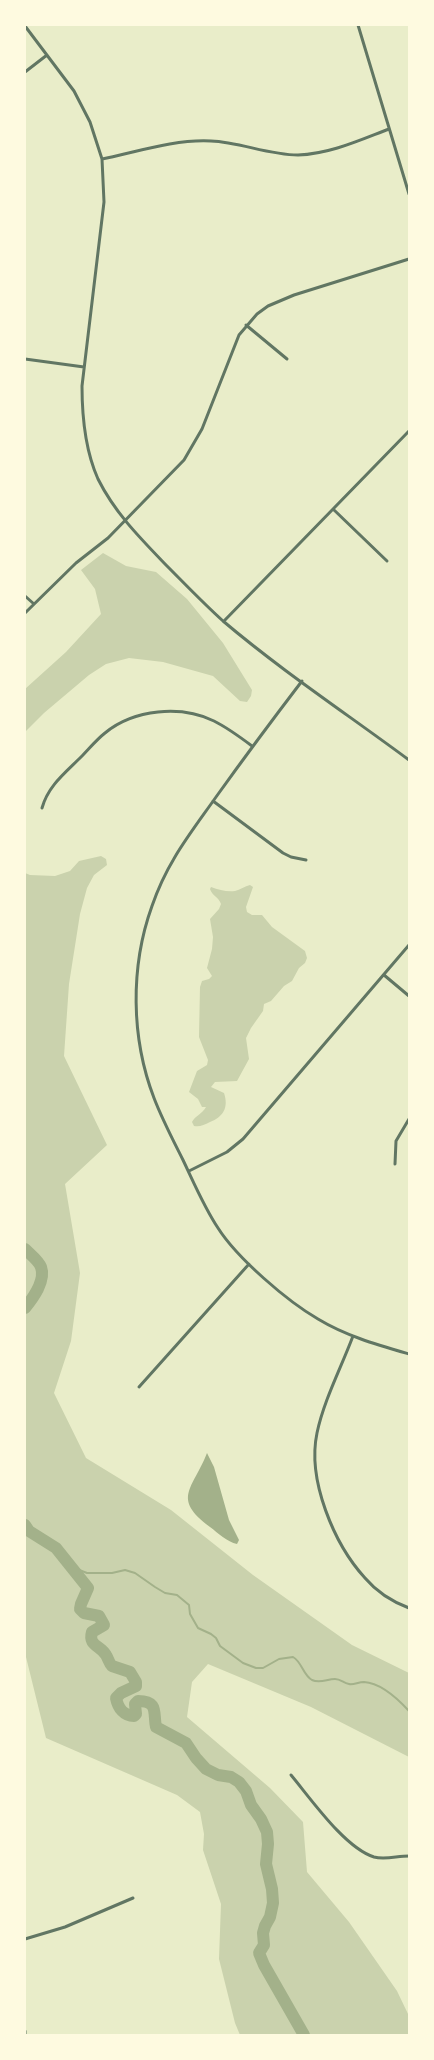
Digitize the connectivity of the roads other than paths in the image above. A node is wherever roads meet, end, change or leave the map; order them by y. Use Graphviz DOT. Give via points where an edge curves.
graph roads {
  1 [pos="358,25"];
  2 [pos="25,26"];
  3 [pos="48,55"];
  4 [pos="25,72"];
  5 [pos="389,129"];
  6 [pos="102,159"];
  7 [pos="409,194"];
  8 [pos="409,260"];
  9 [pos="246,325"];
  10 [pos="25,359"];
  11 [pos="287,359"];
  12 [pos="84,367"];
  13 [pos="409,430"];
  14 [pos="334,509"];
  15 [pos="125,521"];
  16 [pos="387,561"];
  17 [pos="25,596"];
  18 [pos="34,604"];
  19 [pos="25,613"];
  20 [pos="224,621"];
  21 [pos="302,681"];
  22 [pos="252,746"];
  23 [pos="409,760"];
  24 [pos="213,801"];
  25 [pos="42,808"];
  26 [pos="306,860"];
  27 [pos="409,945"];
  28 [pos="384,975"];
  29 [pos="409,996"];
  30 [pos="409,1119"];
  31 [pos="395,1164"];
  32 [pos="189,1171"];
  33 [pos="249,1264"];
  34 [pos="353,1336"];
  35 [pos="409,1354"];
  36 [pos="139,1388"];
  37 [pos="409,1608"];
  38 [pos="291,1775"];
  39 [pos="409,1856"];
  40 [pos="133,1898"];
  41 [pos="25,1939"];
  1 -- 5 [label="street"];
  2 -- 3 [label="street"];
  3 -- 4 [label="street"];
  3 -- 6 [label="street" via="74,90 90,122"];
  5 -- 6 [label="street" via="328,150 297,155 204,141"];
  5 -- 7 [label="street"];
  6 -- 12 [label="street" via="104,202"];
  8 -- 9 [label="street" via="279,300"];
  9 -- 11 [label="street"];
  9 -- 15 [label="street" via="232,349 193,447"];
  10 -- 12 [label="street"];
  12 -- 15 [label="street" via="82,408 87,445 98,478"];
  13 -- 14 [label="street"];
  14 -- 16 [label="street"];
  14 -- 20 [label="street"];
  15 -- 18 [label="street"];
  15 -- 20 [label="street"];
  17 -- 18 [label="street"];
  18 -- 19 [label="street"];
  20 -- 21 [label="street"];
  21 -- 22 [label="street"];
  21 -- 23 [label="street"];
  22 -- 24 [label="street"];
  22 -- 25 [label="street" via="213,720 188,713 153,712 138,716 106,732 94,743 54,784"];
  24 -- 26 [label="street" via="283,853"];
  24 -- 32 [label="street" via="183,842 160,884 144,934 137,986 139,1035 145,1071 154,1099"];
  27 -- 28 [label="street"];
  28 -- 29 [label="street"];
  28 -- 32 [label="street" via="243,1139 220,1156"];
  30 -- 31 [label="street" via="396,1141"];
  32 -- 33 [label="street" via="218,1228"];
  33 -- 34 [label="street" via="300,1307"];
  33 -- 36 [label="street"];
  34 -- 35 [label="street"];
  34 -- 37 [label="street" via="316,1434 314,1455 319,1490 352,1563 385,1595"];
  38 -- 39 [label="street" via="354,1847 382,1858"];
  40 -- 41 [label="street" via="65,1927"];
}
